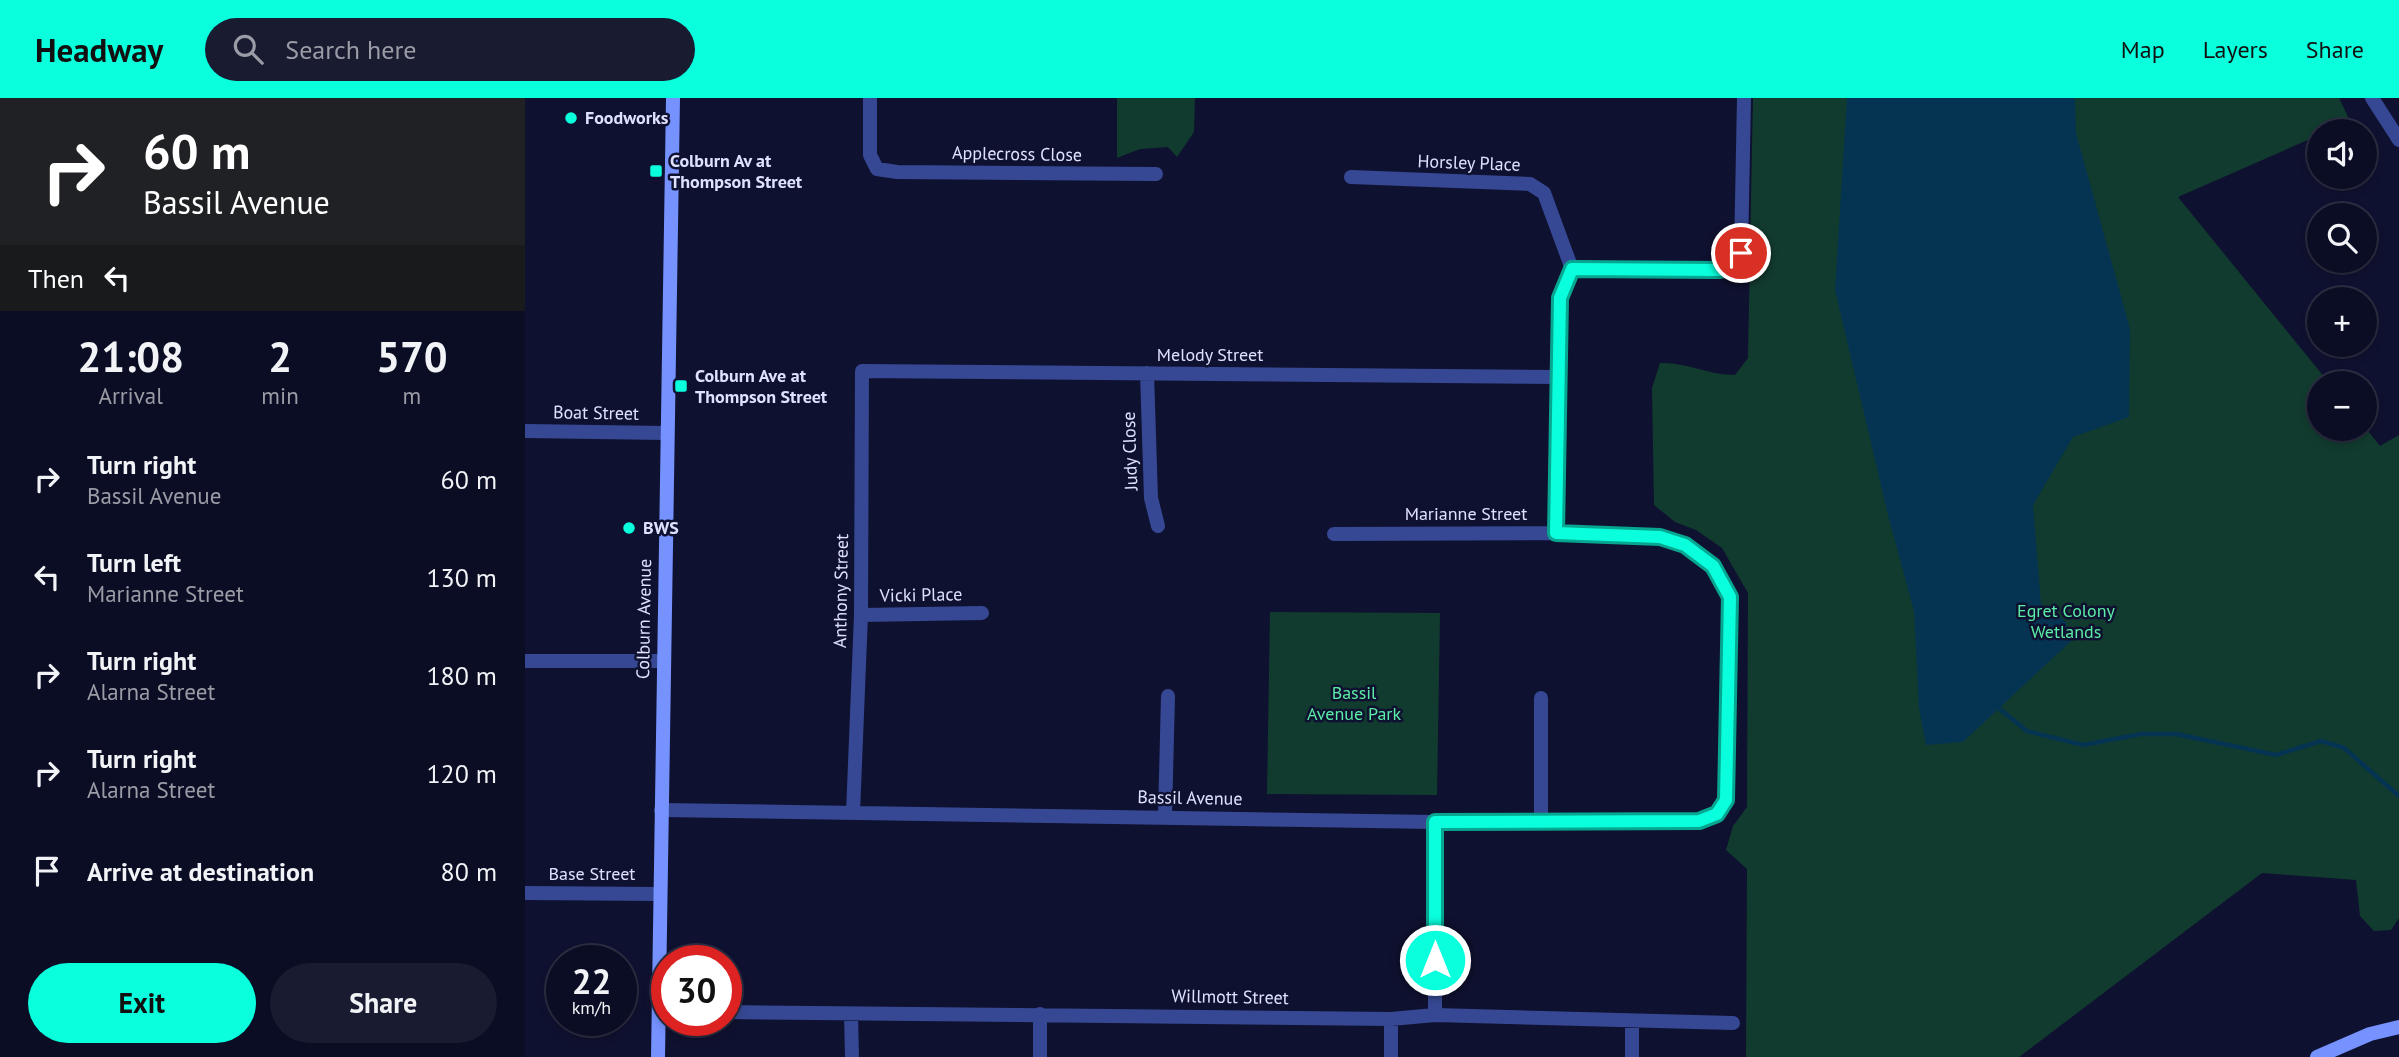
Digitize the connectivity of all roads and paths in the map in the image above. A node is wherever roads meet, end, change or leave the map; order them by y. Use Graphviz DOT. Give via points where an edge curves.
graph roads {
  1 [pos="673,98"];
  2 [pos="870,98"];
  3 [pos="1744,98"];
  4 [pos="2372,98"];
  5 [pos="2399,140"];
  6 [pos="1156,174"];
  7 [pos="1351,177"];
  8 [pos="1572,269"];
  9 [pos="862,371"];
  10 [pos="1147,373"];
  11 [pos="1557,377"];
  12 [pos="525,431"];
  13 [pos="666,433"];
  14 [pos="1158,526"];
  15 [pos="1556,533"];
  16 [pos="1333,534"];
  17 [pos="982,613"];
  18 [pos="861,615"];
  19 [pos="525,661"];
  20 [pos="663,661"];
  21 [pos="1167,696"];
  22 [pos="1541,698"];
  23 [pos="661,810"];
  24 [pos="853,813"];
  25 [pos="1717,814"];
  26 [pos="1165,816"];
  27 [pos="1435,822"];
  28 [pos="1541,822"];
  29 [pos="525,893"];
  30 [pos="659,894"];
  31 [pos="661,945"];
  32 [pos="742,1012"];
  33 [pos="851,1014"];
  34 [pos="1040,1014"];
  35 [pos="1436,1015"];
  36 [pos="1391,1019"];
  37 [pos="1632,1021"];
  38 [pos="1733,1023"];
  39 [pos="2399,1027"];
  40 [pos="660,1036"];
  41 [pos="658,1057"];
  42 [pos="852,1057"];
  43 [pos="1040,1057"];
  44 [pos="1391,1057"];
  45 [pos="1632,1057"];
  46 [pos="2317,1057"];
  1 -- 13 [label="main road, Colburn Avenue"];
  2 -- 6 [label="street, Applecross Close" via="870,155 877,169"];
  3 -- 8 [label="street" via="1741,253 1732,265 1720,270"];
  4 -- 5 [label="street"];
  7 -- 8 [label="street, Horsley Place" via="1530,184 1544,194"];
  8 -- 11 [label="street" via="1560,298"];
  9 -- 10 [label="street, Melody Street"];
  9 -- 18 [label="street, Anthony Street"];
  10 -- 11 [label="street, Melody Street"];
  10 -- 14 [label="street, Judy Close" via="1151,498"];
  11 -- 15 [label="street"];
  12 -- 13 [label="street, Boat Street"];
  13 -- 20 [label="main road, Colburn Avenue"];
  15 -- 16 [label="street, Marianne Street"];
  15 -- 25 [label="street, Marianne Street" via="1660,537 1685,545 1713,566 1730,597 1726,800"];
  17 -- 18 [label="street, Vicki Place"];
  18 -- 24 [label="street, Anthony Street"];
  19 -- 20 [label="street"];
  20 -- 23 [label="main road, Colburn Avenue"];
  21 -- 26 [label="street"];
  22 -- 28 [label="street"];
  23 -- 24 [label="street, Bassil Avenue"];
  23 -- 30 [label="main road, Colburn Avenue"];
  24 -- 26 [label="street, Bassil Avenue"];
  25 -- 28 [label="street, Bassil Avenue" via="1699,821"];
  26 -- 27 [label="street, Bassil Avenue"];
  27 -- 28 [label="street, Bassil Avenue"];
  27 -- 35 [label="street"];
  29 -- 30 [label="street, Base Street"];
  30 -- 31 [label="main road, Colburn Avenue"];
  32 -- 33 [label="street, Willmott Street"];
  33 -- 34 [label="street, Willmott Street"];
  33 -- 42 [label="street"];
  34 -- 36 [label="street, Willmott Street"];
  34 -- 43 [label="street"];
  35 -- 36 [label="street, Willmott Street"];
  35 -- 37 [label="street, Willmott Street"];
  36 -- 44 [label="street"];
  37 -- 38 [label="street, Willmott Street"];
  37 -- 45 [label="street"];
  39 -- 46 [label="main road"];
  40 -- 41 [label="main road, Colburn Avenue"];
}
